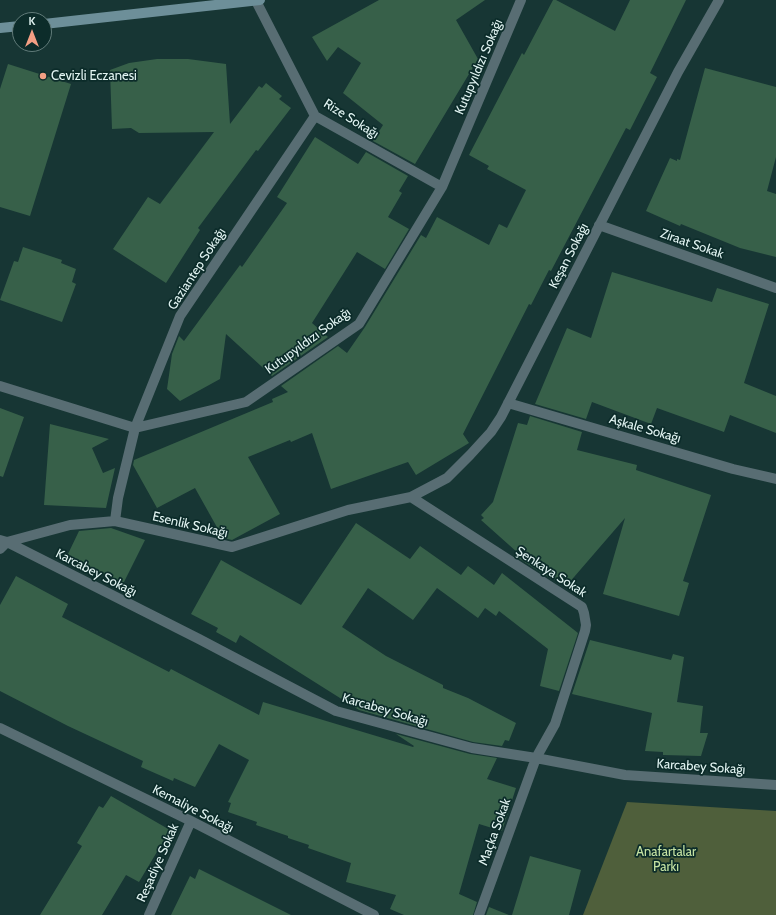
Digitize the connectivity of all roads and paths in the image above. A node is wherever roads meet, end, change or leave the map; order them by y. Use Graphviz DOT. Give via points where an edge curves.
graph roads {
  1 [pos="520,0"];
  2 [pos="719,0"];
  3 [pos="258,1"];
  4 [pos="52,23"];
  5 [pos="12,27"];
  6 [pos="0,28"];
  7 [pos="315,116"];
  8 [pos="442,187"];
  9 [pos="599,225"];
  10 [pos="776,288"];
  11 [pos="0,386"];
  12 [pos="508,403"];
  13 [pos="134,428"];
  14 [pos="776,479"];
  15 [pos="411,497"];
  16 [pos="115,521"];
  17 [pos="2,544"];
  18 [pos="0,728"];
  19 [pos="536,758"];
  20 [pos="776,786"];
  21 [pos="191,821"];
  22 [pos="149,915"];
  23 [pos="374,915"];
  24 [pos="479,915"];
  1 -- 8 [label="street, Kutupyıldızı Sokağı"];
  2 -- 9 [label="street, Keşan Sokağı" via="678,72"];
  3 -- 4 [label="street"];
  3 -- 7 [label="street, Rize Sokağı"];
  5 -- 6 [label="street"];
  7 -- 8 [label="street, Rize Sokağı"];
  7 -- 13 [label="street, Gaziantep Sokağı" via="180,316"];
  8 -- 13 [label="street, Kutupyıldızı Sokağı" via="359,324 246,402"];
  9 -- 10 [label="street, Ziraat Sokak"];
  9 -- 12 [label="street, Keşan Sokağı"];
  11 -- 13 [label="street"];
  12 -- 14 [label="street, Aşkale Sokağı" via="733,469"];
  12 -- 15 [label="street, Keşan Sokağı" via="491,432 447,478"];
  13 -- 16 [label="street, Gaziantep Sokağı"];
  15 -- 16 [label="street, Esenlik Sokağı" via="348,510 232,547"];
  15 -- 19 [label="street, Şenkaya Sokak" via="582,607 585,631 555,724"];
  16 -- 17 [label="street, Esenlik Sokağı" via="70,526"];
  17 -- 19 [label="street, Karcabey Sokağı" via="336,711 472,748"];
  18 -- 21 [label="street, Kemaliye Sokağı"];
  19 -- 20 [label="street, Karcabey Sokağı" via="625,775"];
  19 -- 24 [label="street, Maçka Sokak"];
  21 -- 22 [label="street, Reşadiye Sokak"];
  21 -- 23 [label="street, Kemaliye Sokağı"];
}
